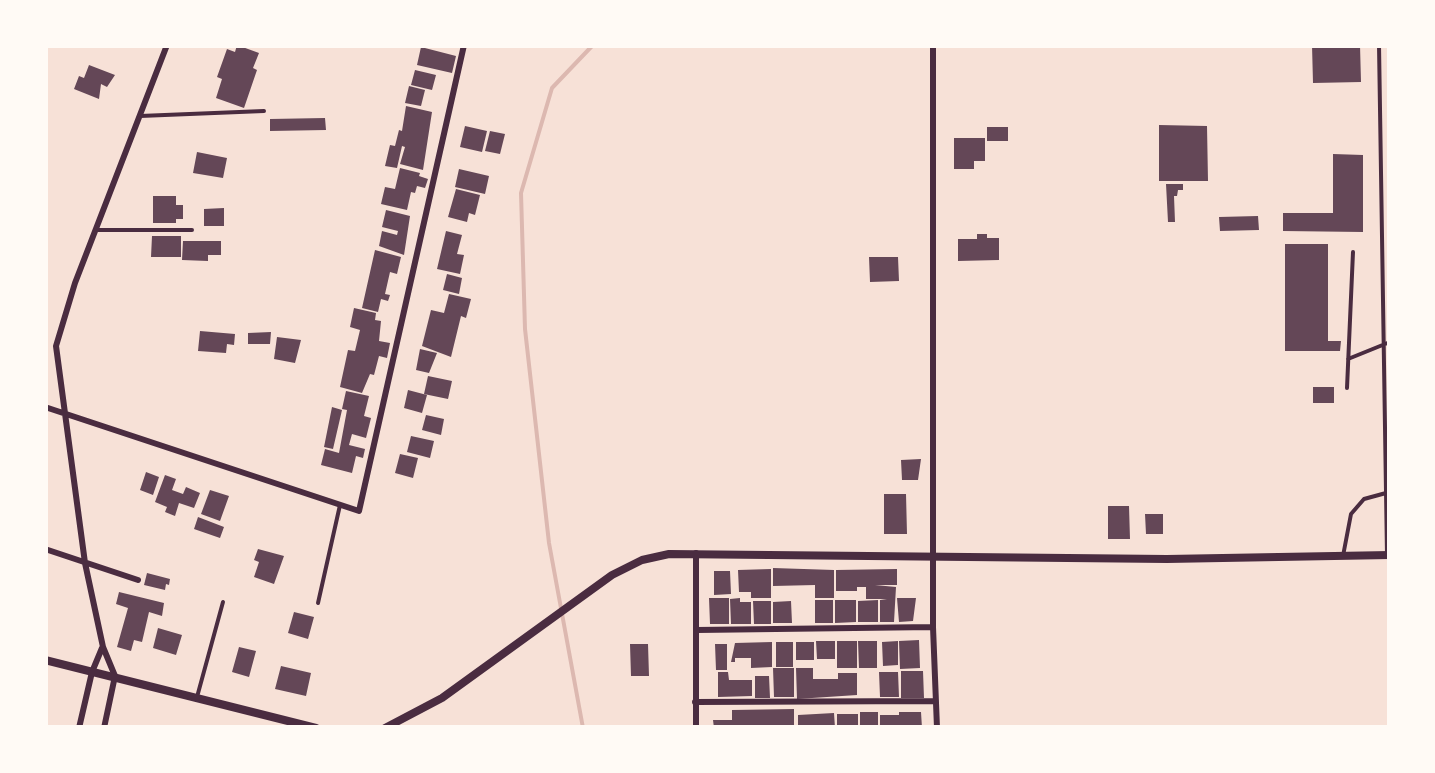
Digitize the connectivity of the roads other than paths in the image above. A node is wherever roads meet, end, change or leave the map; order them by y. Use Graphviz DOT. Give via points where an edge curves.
graph roads {
  1 [pos="167,45"];
  2 [pos="464,45"];
  3 [pos="933,45"];
  4 [pos="1379,45"];
  5 [pos="264,112"];
  6 [pos="140,116"];
  7 [pos="96,230"];
  8 [pos="192,230"];
  9 [pos="1354,252"];
  10 [pos="1390,342"];
  11 [pos="1382,347"];
  12 [pos="1348,359"];
  13 [pos="1348,388"];
  14 [pos="45,407"];
  15 [pos="64,414"];
  16 [pos="1386,494"];
  17 [pos="340,504"];
  18 [pos="45,549"];
  19 [pos="696,552"];
  20 [pos="1389,555"];
  21 [pos="1343,556"];
  22 [pos="935,557"];
  23 [pos="85,563"];
  24 [pos="138,580"];
  25 [pos="223,602"];
  26 [pos="318,603"];
  27 [pos="932,628"];
  28 [pos="697,630"];
  29 [pos="102,647"];
  30 [pos="45,660"];
  31 [pos="92,672"];
  32 [pos="115,676"];
  33 [pos="196,697"];
  34 [pos="936,701"];
  35 [pos="695,702"];
  36 [pos="79,728"];
  37 [pos="104,728"];
  38 [pos="316,728"];
  39 [pos="388,728"];
  40 [pos="696,728"];
  41 [pos="937,728"];
  1 -- 6 [label="street"];
  2 -- 17 [label="street" via="360,510"];
  3 -- 22 [label="street"];
  4 -- 11 [label="lane"];
  5 -- 6 [label="lane"];
  6 -- 7 [label="street"];
  7 -- 8 [label="lane"];
  7 -- 15 [label="street" via="56,346"];
  9 -- 12 [label="lane"];
  10 -- 11 [label="lane"];
  11 -- 12 [label="lane"];
  11 -- 16 [label="lane"];
  12 -- 13 [label="lane"];
  14 -- 15 [label="street"];
  15 -- 17 [label="street"];
  15 -- 23 [label="street"];
  16 -- 20 [label="lane"];
  16 -- 21 [label="lane" via="1364,499 1351,514"];
  17 -- 26 [label="lane"];
  18 -- 23 [label="street"];
  19 -- 22 [label="street"];
  19 -- 28 [label="street"];
  19 -- 39 [label="street" via="642,560 612,575 442,698"];
  20 -- 21 [label="street"];
  21 -- 22 [label="street"];
  22 -- 27 [label="street"];
  23 -- 24 [label="street"];
  23 -- 29 [label="street"];
  25 -- 33 [label="lane"];
  27 -- 28 [label="street"];
  27 -- 34 [label="street"];
  28 -- 35 [label="street"];
  29 -- 31 [label="street"];
  29 -- 32 [label="street"];
  30 -- 31 [label="street"];
  31 -- 32 [label="street"];
  31 -- 36 [label="street"];
  32 -- 33 [label="street"];
  32 -- 37 [label="street"];
  33 -- 38 [label="street"];
  34 -- 35 [label="street"];
  34 -- 41 [label="street"];
  35 -- 40 [label="street"];
}
